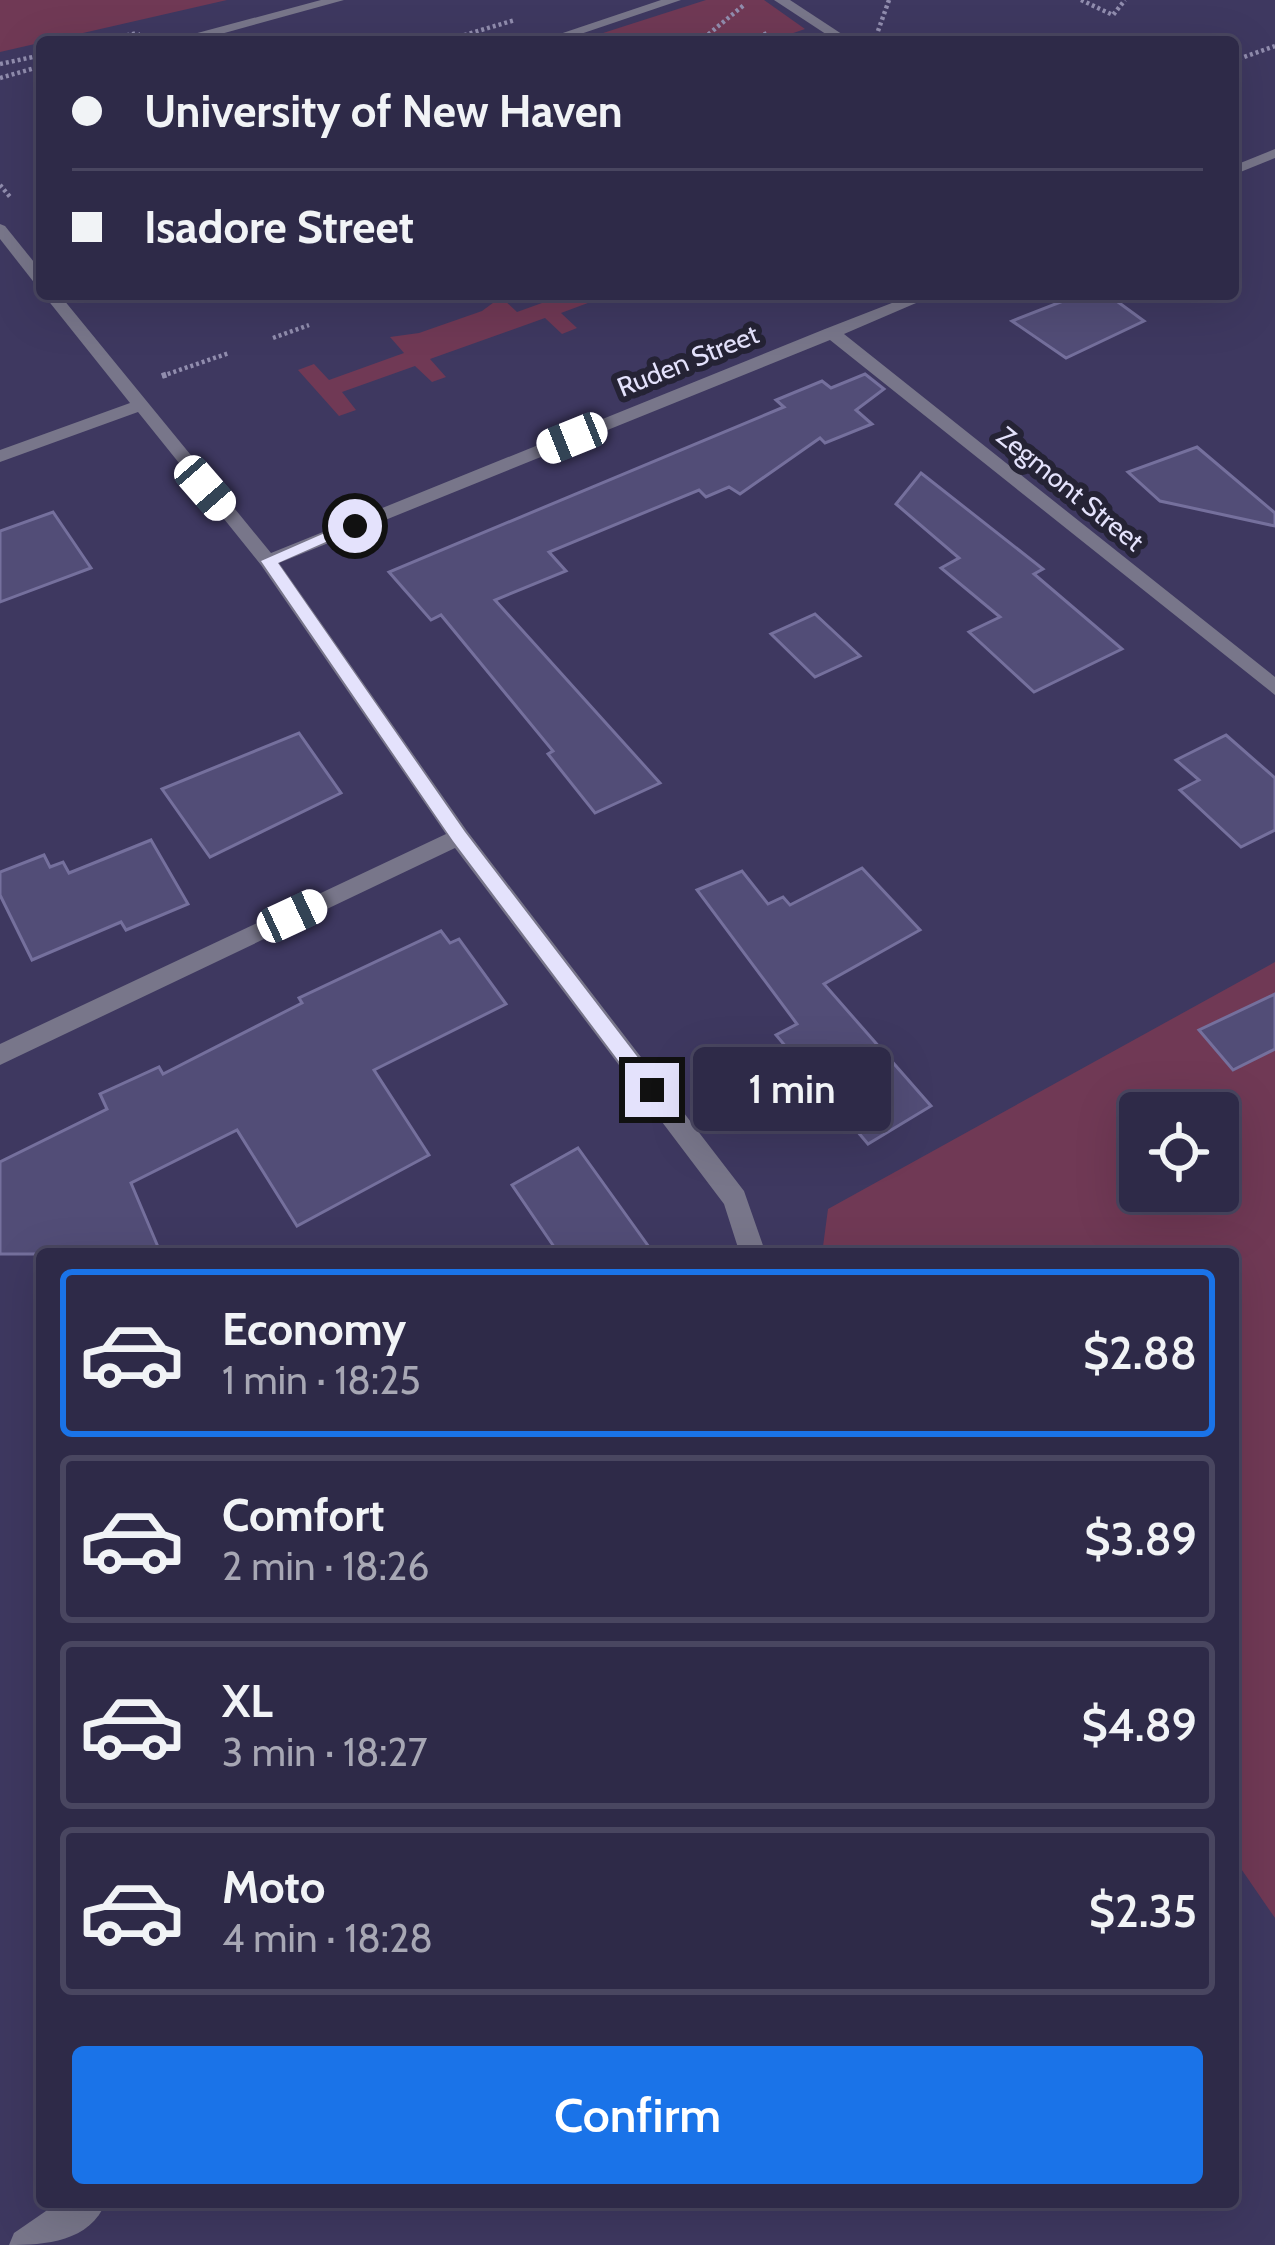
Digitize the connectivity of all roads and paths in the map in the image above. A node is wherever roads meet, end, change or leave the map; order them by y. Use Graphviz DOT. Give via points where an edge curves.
graph roads {
  1 [pos="337,0"];
  2 [pos="674,0"];
  3 [pos="750,0"];
  4 [pos="781,0"];
  5 [pos="889,0"];
  6 [pos="1081,0"];
  7 [pos="1125,0"];
  8 [pos="645,4"];
  9 [pos="774,31"];
  10 [pos="469,34"];
  11 [pos="194,36"];
  12 [pos="472,36"];
  13 [pos="559,36"];
  14 [pos="706,36"];
  15 [pos="759,36"];
  16 [pos="838,36"];
  17 [pos="876,36"];
  18 [pos="1275,46"];
  19 [pos="36,56"];
  20 [pos="1239,59"];
  21 [pos="0,64"];
  22 [pos="36,68"];
  23 [pos="0,78"];
  24 [pos="1275,154"];
  25 [pos="1239,169"];
  26 [pos="0,230"];
  27 [pos="36,275"];
  28 [pos="56,300"];
  29 [pos="914,300"];
  30 [pos="309,325"];
  31 [pos="832,332"];
  32 [pos="273,338"];
  33 [pos="229,353"];
  34 [pos="175,393"];
  35 [pos="140,405"];
  36 [pos="0,456"];
  37 [pos="268,561"];
  38 [pos="1275,688"];
  39 [pos="459,837"];
  40 [pos="0,1055"];
  41 [pos="751,1248"];
  42 [pos="79,2208"];
  43 [pos="26,2245"];
  1 -- 11 [label="street"];
  2 -- 8 [label="street"];
  3 -- 14 [label="path"];
  4 -- 16 [label="street"];
  5 -- 17 [label="path"];
  6 -- 7 [label="path" via="1113,15"];
  8 -- 13 [label="street"];
  9 -- 15 [label="path"];
  10 -- 12 [label="path"];
  18 -- 20 [label="path"];
  19 -- 21 [label="path"];
  22 -- 23 [label="path"];
  24 -- 25 [label="street"];
  26 -- 27 [label="street"];
  28 -- 35 [label="street"];
  29 -- 31 [label="street, Ruden Street"];
  30 -- 32 [label="path"];
  31 -- 37 [label="street, Ruden Street"];
  31 -- 38 [label="street, Zegmont Street"];
  33 -- 34 [label="path" via="160,376"];
  35 -- 36 [label="street"];
  35 -- 37 [label="street"];
  37 -- 39 [label="street"];
  39 -- 40 [label="street"];
  39 -- 41 [label="street" via="735,1199"];
  42 -- 43 [label="street"];
}
